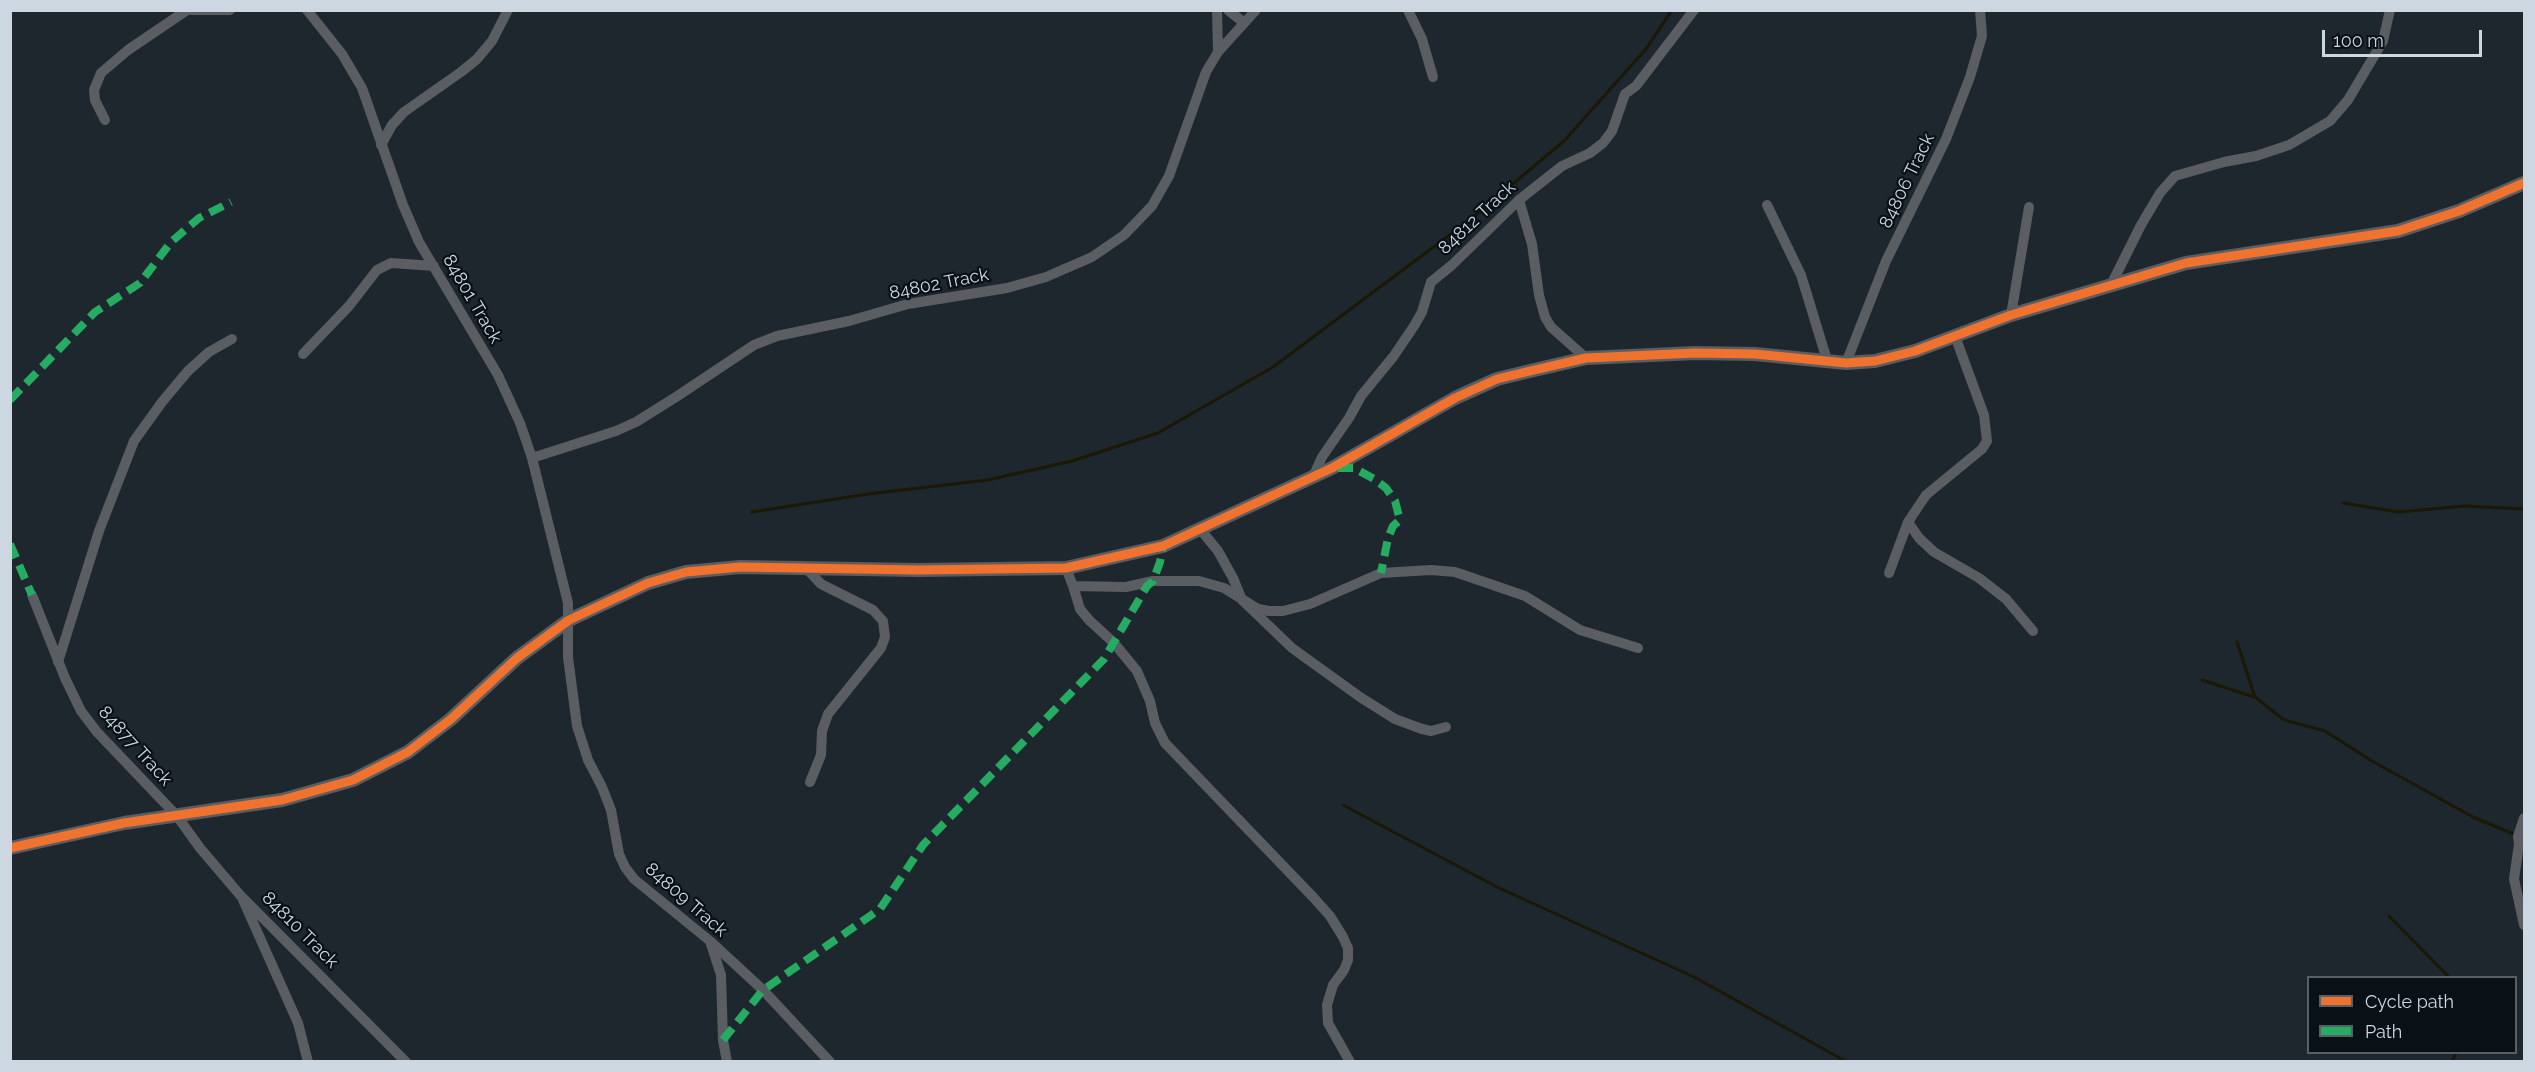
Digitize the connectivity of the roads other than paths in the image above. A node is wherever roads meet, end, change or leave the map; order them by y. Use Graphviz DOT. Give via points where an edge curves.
graph roads {
  1 [pos="189,10"];
  2 [pos="230,10"];
  3 [pos="307,10"];
  4 [pos="508,10"];
  5 [pos="1217,10"];
  6 [pos="1228,10"];
  7 [pos="1256,10"];
  8 [pos="1408,10"];
  9 [pos="1694,10"];
  10 [pos="1980,10"];
  11 [pos="2390,10"];
  12 [pos="1243,22"];
  13 [pos="1218,52"];
  14 [pos="1433,77"];
  15 [pos="105,120"];
  16 [pos="381,145"];
  17 [pos="2524,183"];
  18 [pos="1520,200"];
  19 [pos="1767,205"];
  20 [pos="2030,207"];
  21 [pos="434,266"];
  22 [pos="2112,283"];
  23 [pos="2011,315"];
  24 [pos="1955,336"];
  25 [pos="232,339"];
  26 [pos="303,354"];
  27 [pos="1586,358"];
  28 [pos="1827,360"];
  29 [pos="1846,363"];
  30 [pos="532,458"];
  31 [pos="1313,477"];
  32 [pos="1908,522"];
  33 [pos="1200,529"];
  34 [pos="806,568"];
  35 [pos="1066,568"];
  36 [pos="1889,573"];
  37 [pos="1073,586"];
  38 [pos="32,596"];
  39 [pos="1242,600"];
  40 [pos="569,621"];
  41 [pos="2033,631"];
  42 [pos="1638,648"];
  43 [pos="58,662"];
  44 [pos="1446,727"];
  45 [pos="810,782"];
  46 [pos="177,816"];
  47 [pos="2524,818"];
  48 [pos="10,848"];
  49 [pos="2514,879"];
  50 [pos="2524,886"];
  51 [pos="240,895"];
  52 [pos="2524,925"];
  53 [pos="710,941"];
  54 [pos="308,1062"];
  55 [pos="406,1062"];
  56 [pos="727,1062"];
  57 [pos="830,1062"];
  58 [pos="1350,1062"];
  1 -- 2 [label="street"];
  1 -- 15 [label="street" via="101,73 94,90"];
  3 -- 16 [label="street, 84801 Track" via="342,54 362,88"];
  4 -- 16 [label="street" via="492,41 477,58 404,112"];
  5 -- 13 [label="street, 84802 Track"];
  6 -- 12 [label="street"];
  7 -- 12 [label="street"];
  8 -- 14 [label="street"];
  9 -- 18 [label="street, 84812 Track" via="1636,86 1625,94 1612,131 1603,143 1562,166"];
  10 -- 29 [label="street, 84806 Track" via="1982,36 1970,76 1946,139 1886,261"];
  11 -- 22 [label="street" via="2383,42 2348,100 2330,121 2289,145 2175,176 2140,225"];
  12 -- 13 [label="street"];
  13 -- 30 [label="street, 84802 Track" via="1206,72 1169,176 1152,206 1124,235 1092,257 1046,277 1007,288 908,304 777,336 754,345 636,422"];
  16 -- 21 [label="street, 84801 Track" via="419,242"];
  17 -- 22 [label="street" via="2459,211 2398,231 2186,263"];
  18 -- 27 [label="street" via="1545,317"];
  18 -- 31 [label="street, 84812 Track" via="1431,282 1414,326 1361,396"];
  19 -- 28 [label="street" via="1801,275"];
  20 -- 23 [label="street"];
  21 -- 26 [label="street" via="391,262 377,270"];
  21 -- 30 [label="street, 84801 Track" via="498,375"];
  22 -- 23 [label="street"];
  23 -- 24 [label="street"];
  24 -- 29 [label="street" via="1875,361"];
  24 -- 32 [label="street" via="1984,415 1987,441 1926,495"];
  25 -- 43 [label="street" via="209,352 188,371 134,441 99,531"];
  27 -- 28 [label="street" via="1695,353"];
  27 -- 31 [label="street" via="1497,379"];
  28 -- 29 [label="street"];
  30 -- 40 [label="street, 84801 Track" via="568,603"];
  31 -- 33 [label="street"];
  32 -- 36 [label="street"];
  32 -- 41 [label="street" via="1934,552 2006,599"];
  33 -- 35 [label="street" via="1162,546"];
  33 -- 39 [label="street" via="1218,552"];
  34 -- 35 [label="street"];
  34 -- 40 [label="street" via="740,567 686,572 648,583"];
  34 -- 45 [label="street" via="821,585 873,610 883,621 885,637 882,648 828,714 822,731 821,755"];
  35 -- 37 [label="street"];
  37 -- 39 [label="street" via="1199,581 1224,588"];
  37 -- 58 [label="street" via="1080,609 1137,671 1165,743 1313,897 1343,937 1348,960 1333,985 1327,1005 1328,1023"];
  38 -- 43 [label="street, 84877 Track"];
  39 -- 42 [label="street" via="1258,609 1283,611 1310,604 1381,573 1455,572 1531,599 1580,630"];
  39 -- 44 [label="street" via="1292,648 1360,697 1422,729"];
  40 -- 46 [label="street" via="517,658 408,752 353,780 282,800"];
  40 -- 53 [label="street, 84809 Track" via="568,657 577,726 611,810 619,854 634,879"];
  43 -- 46 [label="street, 84877 Track" via="87,718"];
  46 -- 48 [label="street" via="124,823"];
  46 -- 51 [label="street, 84810 Track"];
  47 -- 49 [label="street" via="2518,836"];
  49 -- 50 [label="street"];
  49 -- 52 [label="street"];
  51 -- 54 [label="street" via="298,1023"];
  51 -- 55 [label="street, 84810 Track"];
  53 -- 56 [label="street" via="721,975"];
  53 -- 57 [label="street, 84809 Track" via="763,990"];
}
